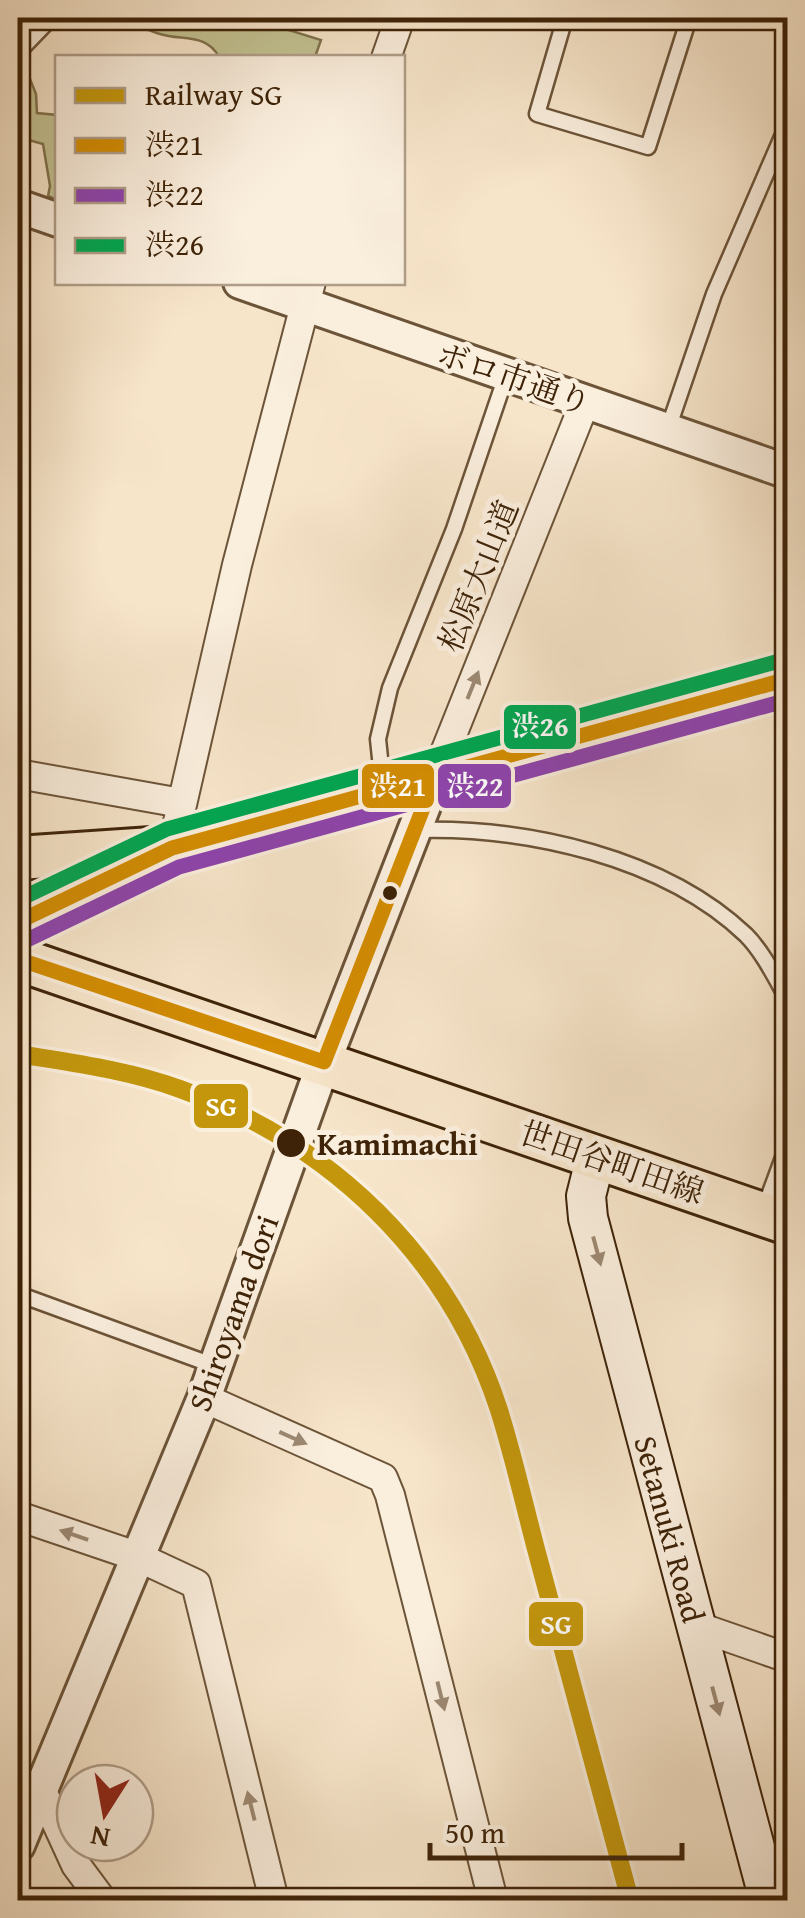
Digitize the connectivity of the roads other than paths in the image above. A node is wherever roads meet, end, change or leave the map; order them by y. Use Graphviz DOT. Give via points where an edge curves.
graph roads {
  1 [pos="47,18"];
  2 [pos="400,18"];
  3 [pos="564,18"];
  4 [pos="688,18"];
  5 [pos="18,48"];
  6 [pos="387,55"];
  7 [pos="788,123"];
  8 [pos="18,206"];
  9 [pos="55,219"];
  10 [pos="258,285"];
  11 [pos="307,293"];
  12 [pos="506,376"];
  13 [pos="585,402"];
  14 [pos="668,429"];
  15 [pos="787,469"];
  16 [pos="788,679"];
  17 [pos="18,774"];
  18 [pos="436,775"];
  19 [pos="384,791"];
  20 [pos="182,803"];
  21 [pos="416,830"];
  22 [pos="172,848"];
  23 [pos="18,858"];
  24 [pos="18,922"];
  25 [pos="18,959"];
  26 [pos="788,1000"];
  27 [pos="324,1062"];
  28 [pos="788,1144"];
  29 [pos="596,1156"];
  30 [pos="775,1218"];
  31 [pos="18,1294"];
  32 [pos="216,1366"];
  33 [pos="204,1398"];
  34 [pos="18,1516"];
  35 [pos="136,1556"];
  36 [pos="696,1626"];
  37 [pos="788,1658"];
  38 [pos="42,1792"];
  39 [pos="18,1845"];
  40 [pos="102,1900"];
  41 [pos="274,1900"];
  42 [pos="493,1900"];
  43 [pos="769,1900"];
  1 -- 5 [label="street"];
  2 -- 6 [label="street"];
  3 -- 4 [label="lane" via="537,114 648,146"];
  7 -- 14 [label="lane" via="714,294"];
  8 -- 9 [label="street"];
  10 -- 11 [label="street, ボロ市通り"];
  11 -- 12 [label="street, ボロ市通り"];
  11 -- 20 [label="street"];
  12 -- 13 [label="street, ボロ市通り"];
  12 -- 19 [label="lane" via="390,688 378,738"];
  13 -- 14 [label="street, ボロ市通り"];
  18 -- 13 [label="street, 松原大山道, one-way"];
  14 -- 15 [label="street, ボロ市通り"];
  16 -- 18 [label="main road"];
  17 -- 20 [label="street"];
  18 -- 19 [label="main road"];
  18 -- 21 [label="street, Shiroyama dori"];
  19 -- 22 [label="main road"];
  20 -- 22 [label="street"];
  21 -- 26 [label="lane" via="480,833 626,860 702,900 748,938"];
  21 -- 27 [label="street, Shiroyama dori"];
  22 -- 23 [label="main road"];
  22 -- 24 [label="main road"];
  25 -- 27 [label="main road, 世田谷町田線"];
  27 -- 29 [label="main road, 世田谷町田線"];
  27 -- 32 [label="street, Shiroyama dori"];
  28 -- 30 [label="lane"];
  29 -- 30 [label="main road, 世田谷町田線"];
  29 -- 36 [label="main road, Setanuki Road, one-way" via="588,1218"];
  31 -- 32 [label="lane"];
  32 -- 33 [label="street, Shiroyama dori"];
  33 -- 35 [label="street, Shiroyama dori"];
  33 -- 42 [label="street, one-way" via="383,1478"];
  35 -- 34 [label="street, one-way"];
  35 -- 38 [label="street, Shiroyama dori"];
  41 -- 35 [label="street, one-way" via="196,1584"];
  36 -- 37 [label="street"];
  36 -- 43 [label="main road, Setanuki Road, one-way"];
  38 -- 39 [label="street, Shiroyama dori"];
  38 -- 40 [label="street" via="76,1865"];
}
